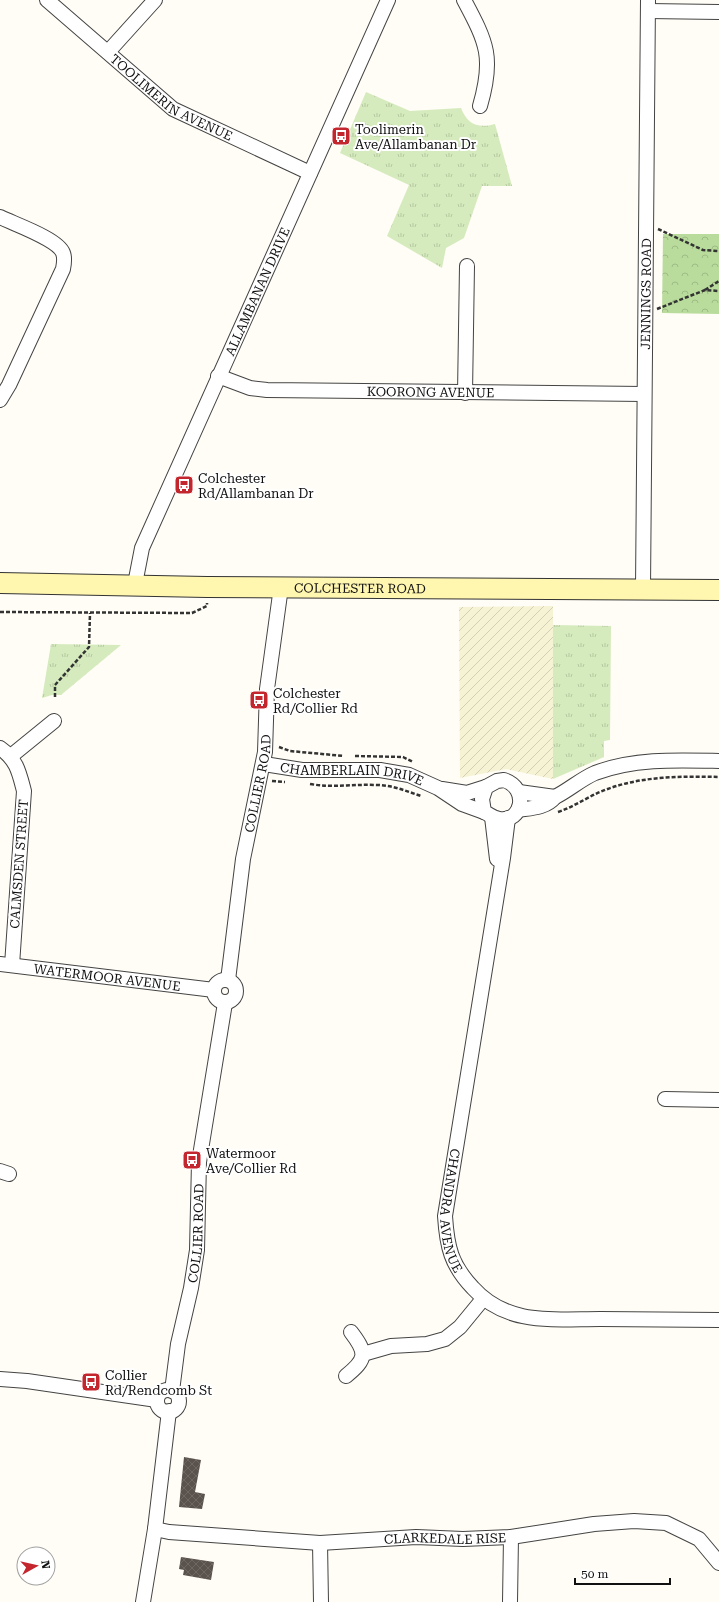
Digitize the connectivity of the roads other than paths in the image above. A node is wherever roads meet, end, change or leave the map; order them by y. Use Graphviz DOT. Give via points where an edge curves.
graph roads {
  1 [pos="47,0"];
  2 [pos="155,0"];
  3 [pos="388,0"];
  4 [pos="464,0"];
  5 [pos="648,6"];
  6 [pos="719,12"];
  7 [pos="108,52"];
  8 [pos="480,106"];
  9 [pos="310,173"];
  10 [pos="0,217"];
  11 [pos="467,266"];
  12 [pos="218,376"];
  13 [pos="465,393"];
  14 [pos="644,394"];
  15 [pos="0,400"];
  16 [pos="0,583"];
  17 [pos="135,584"];
  18 [pos="281,587"];
  19 [pos="643,588"];
  20 [pos="719,590"];
  21 [pos="54,721"];
  22 [pos="6,752"];
  23 [pos="719,761"];
  24 [pos="264,764"];
  25 [pos="486,787"];
  26 [pos="438,788"];
  27 [pos="519,792"];
  28 [pos="555,797"];
  29 [pos="488,814"];
  30 [pos="513,814"];
  31 [pos="499,876"];
  32 [pos="6,964"];
  33 [pos="228,980"];
  34 [pos="214,990"];
  35 [pos="225,1002"];
  36 [pos="665,1099"];
  37 [pos="719,1100"];
  38 [pos="483,1299"];
  39 [pos="719,1320"];
  40 [pos="351,1332"];
  41 [pos="363,1354"];
  42 [pos="346,1376"];
  43 [pos="0,1379"];
  44 [pos="172,1391"];
  45 [pos="157,1400"];
  46 [pos="169,1411"];
  47 [pos="155,1529"];
  48 [pos="511,1537"];
  49 [pos="320,1543"];
  50 [pos="719,1563"];
  51 [pos="143,1602"];
  52 [pos="321,1602"];
  53 [pos="510,1602"];
  1 -- 7 [label="street, TOOLIMERIN AVENUE"];
  2 -- 7 [label="street"];
  3 -- 9 [label="street, ALLAMBANAN DRIVE"];
  4 -- 8 [label="street" via="480,30 488,57 487,82"];
  5 -- 6 [label="street"];
  5 -- 14 [label="street, JENNINGS ROAD"];
  7 -- 9 [label="street, TOOLIMERIN AVENUE" via="173,109"];
  9 -- 12 [label="street, ALLAMBANAN DRIVE"];
  10 -- 15 [label="street" via="55,242 63,253 64,261 63,269"];
  11 -- 13 [label="street"];
  12 -- 13 [label="street, KOORONG AVENUE" via="250,388 262,389"];
  12 -- 17 [label="street, ALLAMBANAN DRIVE" via="142,548"];
  13 -- 14 [label="street, KOORONG AVENUE"];
  14 -- 19 [label="street, JENNINGS ROAD"];
  16 -- 17 [label="main road, COLCHESTER ROAD"];
  17 -- 18 [label="main road, COLCHESTER ROAD"];
  18 -- 19 [label="main road, COLCHESTER ROAD"];
  18 -- 24 [label="street, COLLIER ROAD" via="267,688"];
  19 -- 20 [label="main road, COLCHESTER ROAD"];
  21 -- 22 [label="street"];
  22 -- 32 [label="street, CALMSDEN STREET" via="19,772 24,791"];
  23 -- 28 [label="street" via="663,760 623,765 593,774"];
  24 -- 26 [label="street, CHAMBERLAIN DRIVE" via="302,770 380,770 409,775"];
  24 -- 33 [label="street, COLLIER ROAD" via="243,859"];
  25 -- 26 [label="street, CHAMBERLAIN DRIVE" via="467,793"];
  25 -- 27 [label="street" via="504,780 515,786"];
  25 -- 29 [label="street" via="482,799"];
  26 -- 29 [label="street, CHAMBERLAIN DRIVE" via="462,804"];
  27 -- 28 [label="street"];
  27 -- 30 [label="street" via="521,798"];
  28 -- 30 [label="street" via="551,802 539,807"];
  29 -- 30 [label="street" via="503,819"];
  29 -- 31 [label="street, CHANDRA AVENUE"];
  30 -- 31 [label="street, CHANDRA AVENUE"];
  31 -- 38 [label="street, CHANDRA AVENUE" via="445,1216 447,1245 452,1257 466,1281"];
  32 -- 34 [label="street, WATERMOOR AVENUE"];
  33 -- 34 [label="street" via="220,981"];
  33 -- 35 [label="street" via="236,987 236,993 230,1001"];
  34 -- 35 [label="street" via="218,1000"];
  35 -- 44 [label="street, COLLIER ROAD" via="200,1162 197,1250 178,1344"];
  36 -- 37 [label="street"];
  38 -- 39 [label="street, CHANDRA AVENUE" via="511,1314 530,1317"];
  38 -- 41 [label="street" via="460,1327 445,1339 426,1344 391,1346"];
  40 -- 41 [label="street" via="360,1344"];
  41 -- 42 [label="street" via="359,1365"];
  43 -- 45 [label="street"];
  44 -- 45 [label="street" via="163,1391"];
  44 -- 46 [label="street" via="177,1396 178,1403 176,1408"];
  45 -- 46 [label="street" via="162,1410"];
  46 -- 47 [label="street"];
  47 -- 49 [label="street, CLARKEDALE RISE" via="176,1533"];
  47 -- 51 [label="street"];
  48 -- 49 [label="street, CLARKEDALE RISE" via="416,1537"];
  48 -- 50 [label="street, CLARKEDALE RISE" via="594,1524 634,1521 666,1523 699,1539"];
  48 -- 53 [label="street"];
  49 -- 52 [label="street"];
}
